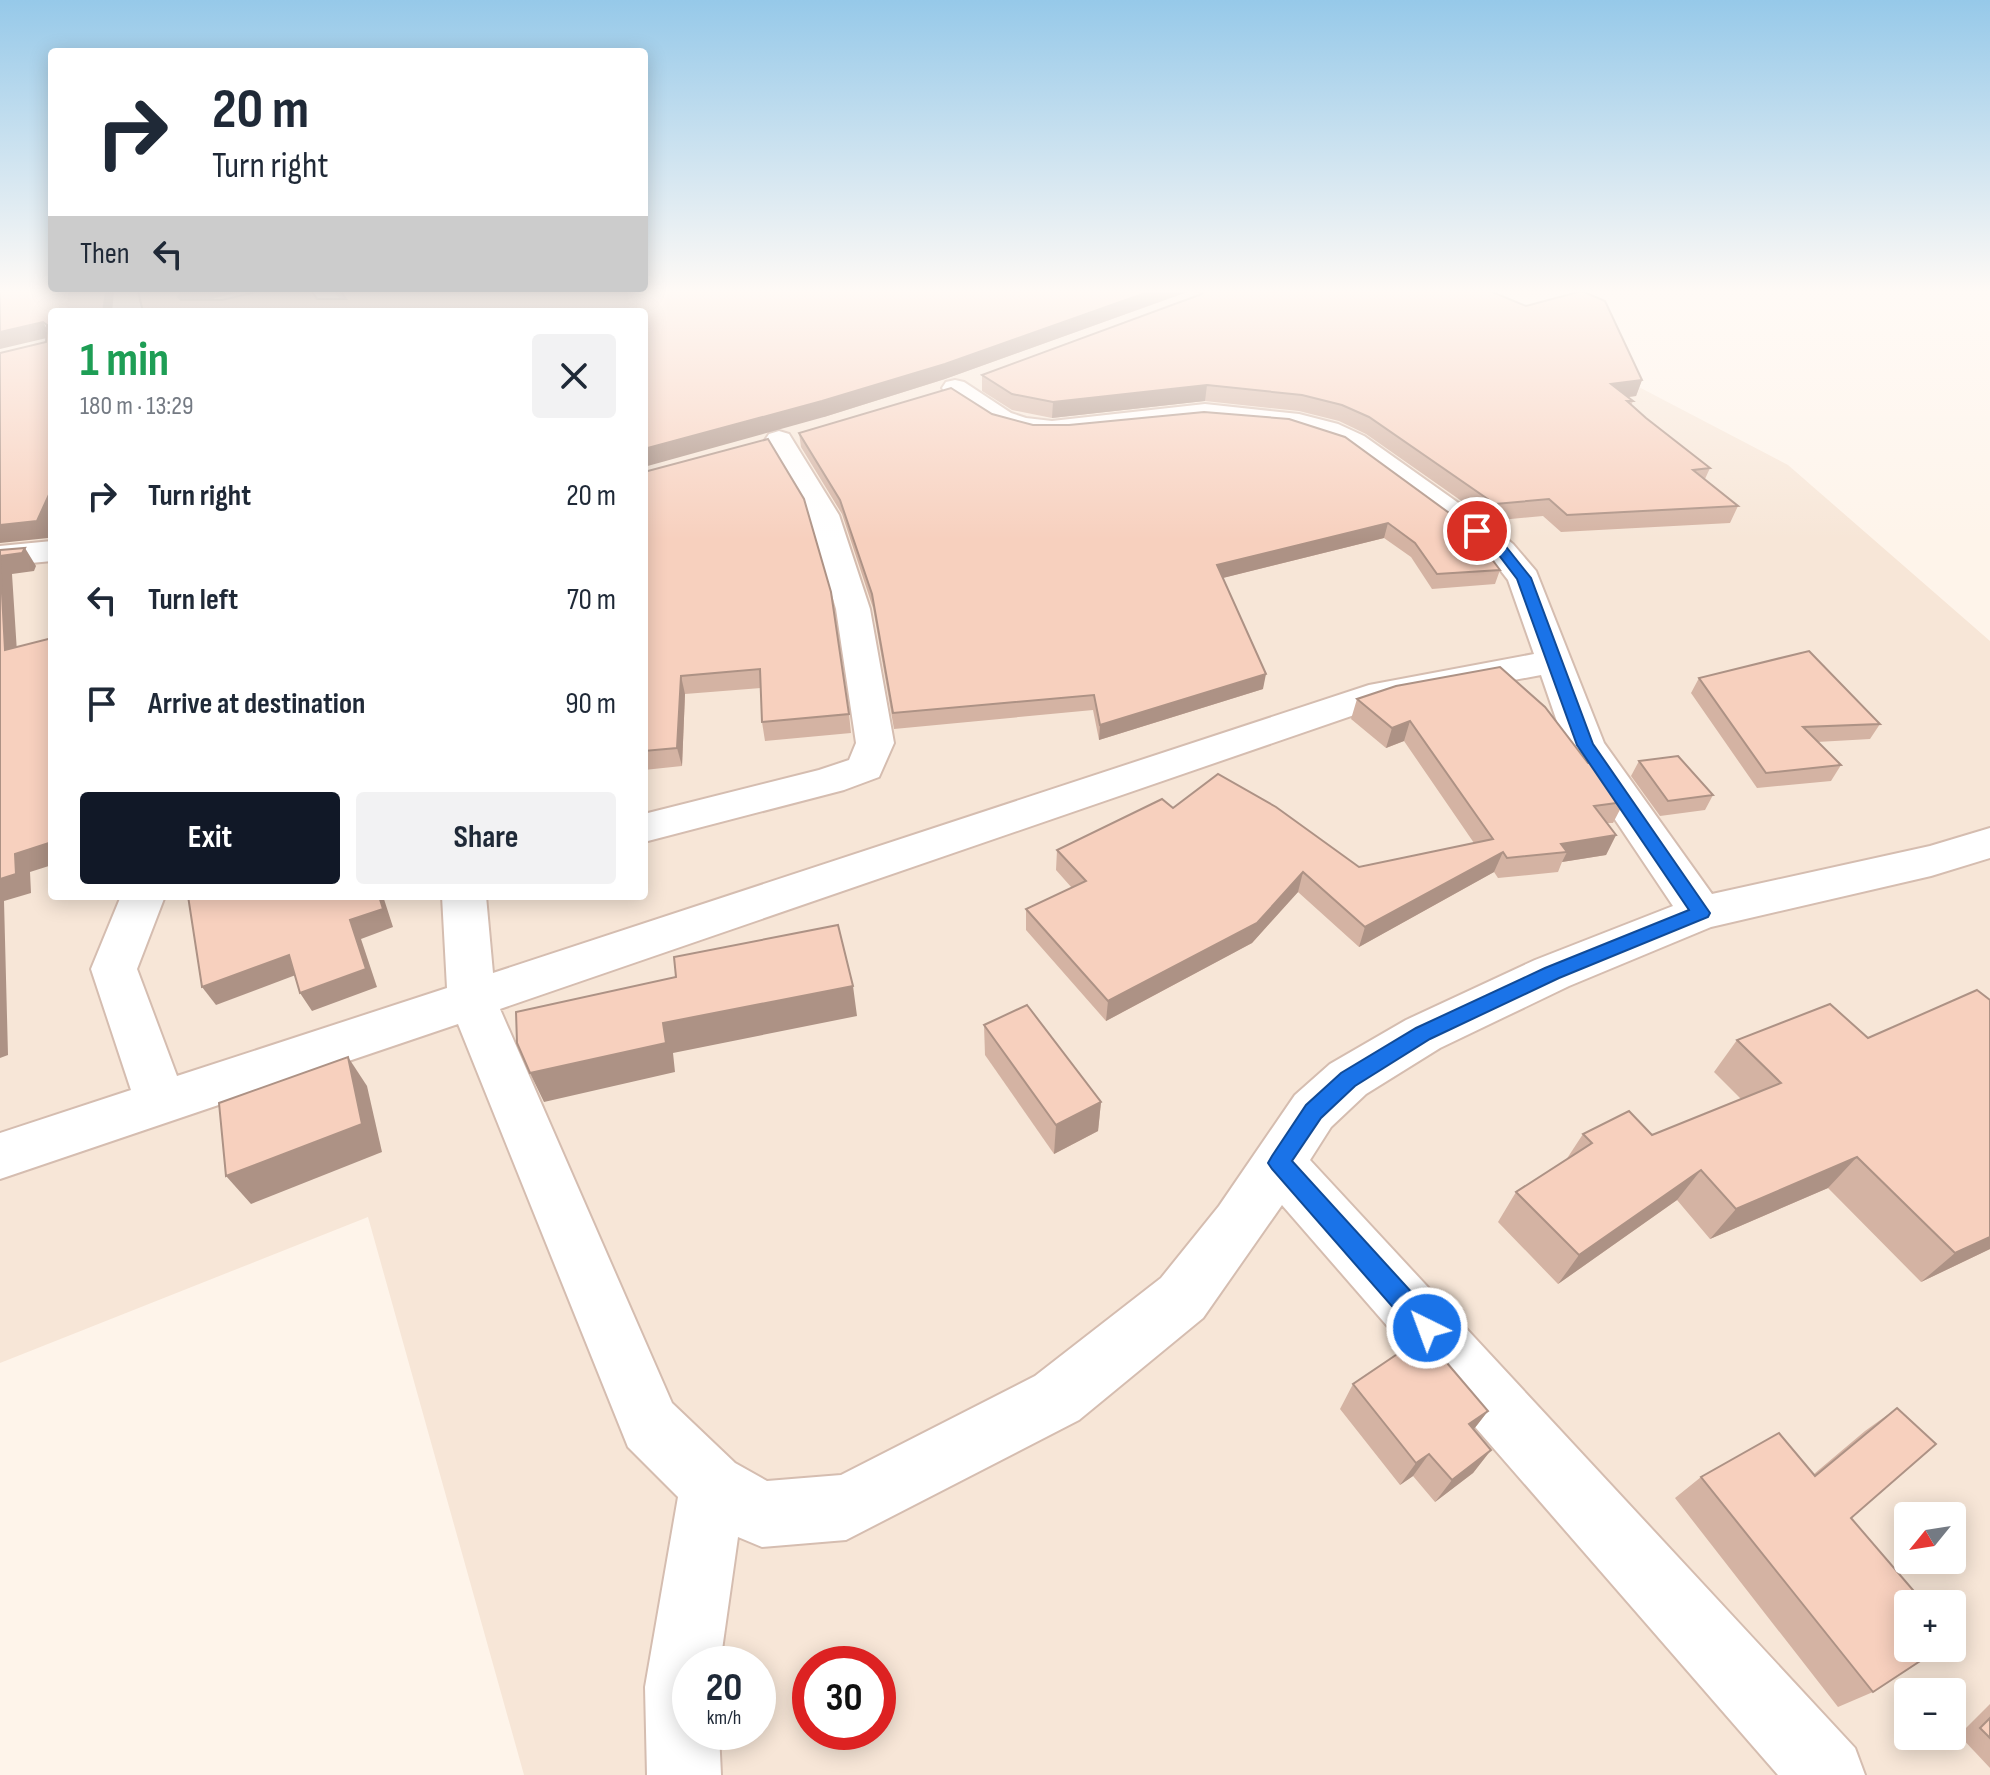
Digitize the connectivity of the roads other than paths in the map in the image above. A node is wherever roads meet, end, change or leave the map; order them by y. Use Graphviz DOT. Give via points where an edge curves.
graph roads {
  1 [pos="955,388"];
  2 [pos="778,441"];
  3 [pos="48,551"];
  4 [pos="0,556"];
  5 [pos="1552,662"];
  6 [pos="648,827"];
  7 [pos="1990,843"];
  8 [pos="141,900"];
  9 [pos="464,900"];
  10 [pos="1701,913"];
  11 [pos="472,1000"];
  12 [pos="161,1103"];
  13 [pos="0,1156"];
  14 [pos="1279,1163"];
  15 [pos="712,1486"];
  16 [pos="684,1775"];
  17 [pos="1828,1775"];
  1 -- 5 [label="street" via="1001,419 1023,426 1052,429 1205,412 1266,416 1328,430 1354,442 1502,551 1524,578"];
  2 -- 6 [label="street" via="824,515 853,609 875,743 865,768 830,781"];
  3 -- 4 [label="street"];
  5 -- 10 [label="street" via="1585,745"];
  5 -- 11 [label="street" via="1382,693"];
  7 -- 10 [label="street"];
  8 -- 12 [label="street" via="114,969"];
  9 -- 11 [label="street"];
  10 -- 14 [label="street" via="1552,973 1423,1034 1348,1079 1313,1111"];
  11 -- 12 [label="street"];
  11 -- 15 [label="street" via="650,1425"];
  12 -- 13 [label="street"];
  14 -- 15 [label="street" via="1182,1298 1057,1398 846,1507 762,1514"];
  14 -- 17 [label="street"];
  15 -- 16 [label="street" via="681,1687"];
}
